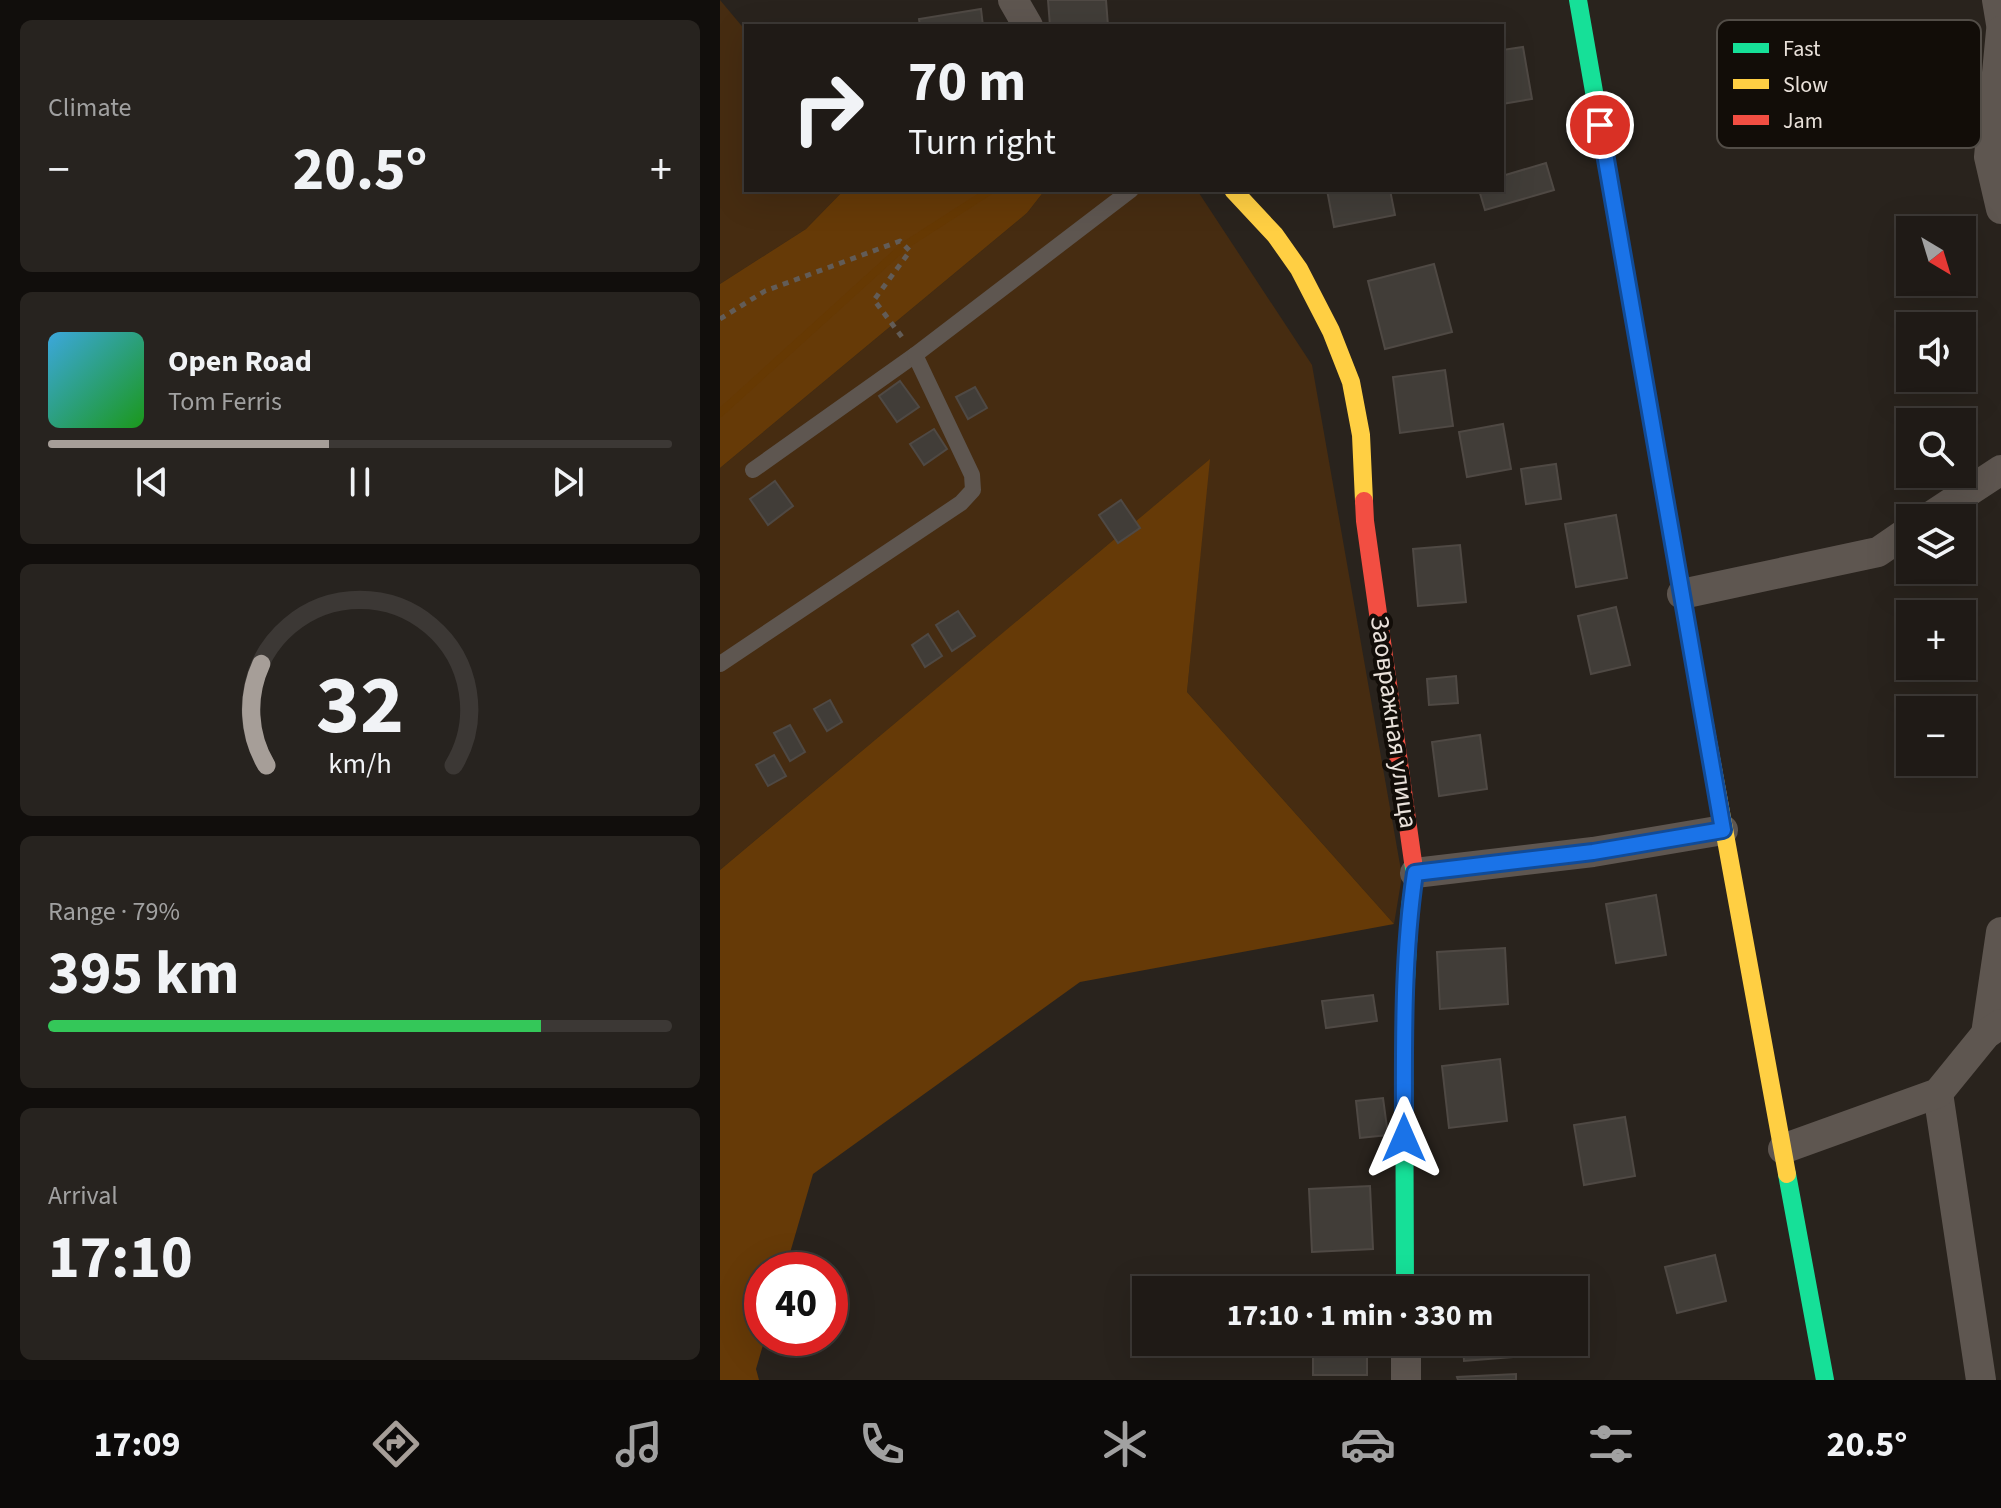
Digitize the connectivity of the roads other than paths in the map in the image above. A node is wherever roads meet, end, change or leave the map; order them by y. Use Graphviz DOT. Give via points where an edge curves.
graph roads {
  1 [pos="1013,0"];
  2 [pos="1578,0"];
  3 [pos="1997,0"];
  4 [pos="1027,24"];
  5 [pos="2001,24"];
  6 [pos="2001,31"];
  7 [pos="1128,192"];
  8 [pos="1235,192"];
  9 [pos="2001,209"];
  10 [pos="915,355"];
  11 [pos="753,470"];
  12 [pos="2001,470"];
  13 [pos="1949,504"];
  14 [pos="1896,540"];
  15 [pos="1682,594"];
  16 [pos="720,664"];
  17 [pos="1723,830"];
  18 [pos="1415,873"];
  19 [pos="2001,932"];
  20 [pos="1994,1029"];
  21 [pos="1938,1093"];
  22 [pos="1783,1149"];
  23 [pos="1405,1276"];
  24 [pos="1406,1356"];
  25 [pos="1406,1380"];
  26 [pos="1825,1380"];
  27 [pos="1981,1380"];
  1 -- 4 [label="street"];
  2 -- 15 [label="street"];
  3 -- 5 [label="street"];
  6 -- 9 [label="street" via="1989,157"];
  7 -- 10 [label="lane"];
  8 -- 18 [label="street, Заовражная улица" via="1299,269 1351,382 1361,435 1365,521"];
  10 -- 11 [label="lane"];
  10 -- 16 [label="lane" via="972,475 973,490"];
  12 -- 13 [label="street"];
  14 -- 15 [label="street" via="1878,552"];
  15 -- 17 [label="street"];
  17 -- 18 [label="street"];
  17 -- 22 [label="street"];
  18 -- 23 [label="street, Заовражная улица" via="1404,1016"];
  19 -- 20 [label="street"];
  20 -- 21 [label="street"];
  21 -- 22 [label="street"];
  21 -- 27 [label="street"];
  22 -- 26 [label="street"];
  24 -- 25 [label="street"];
}
